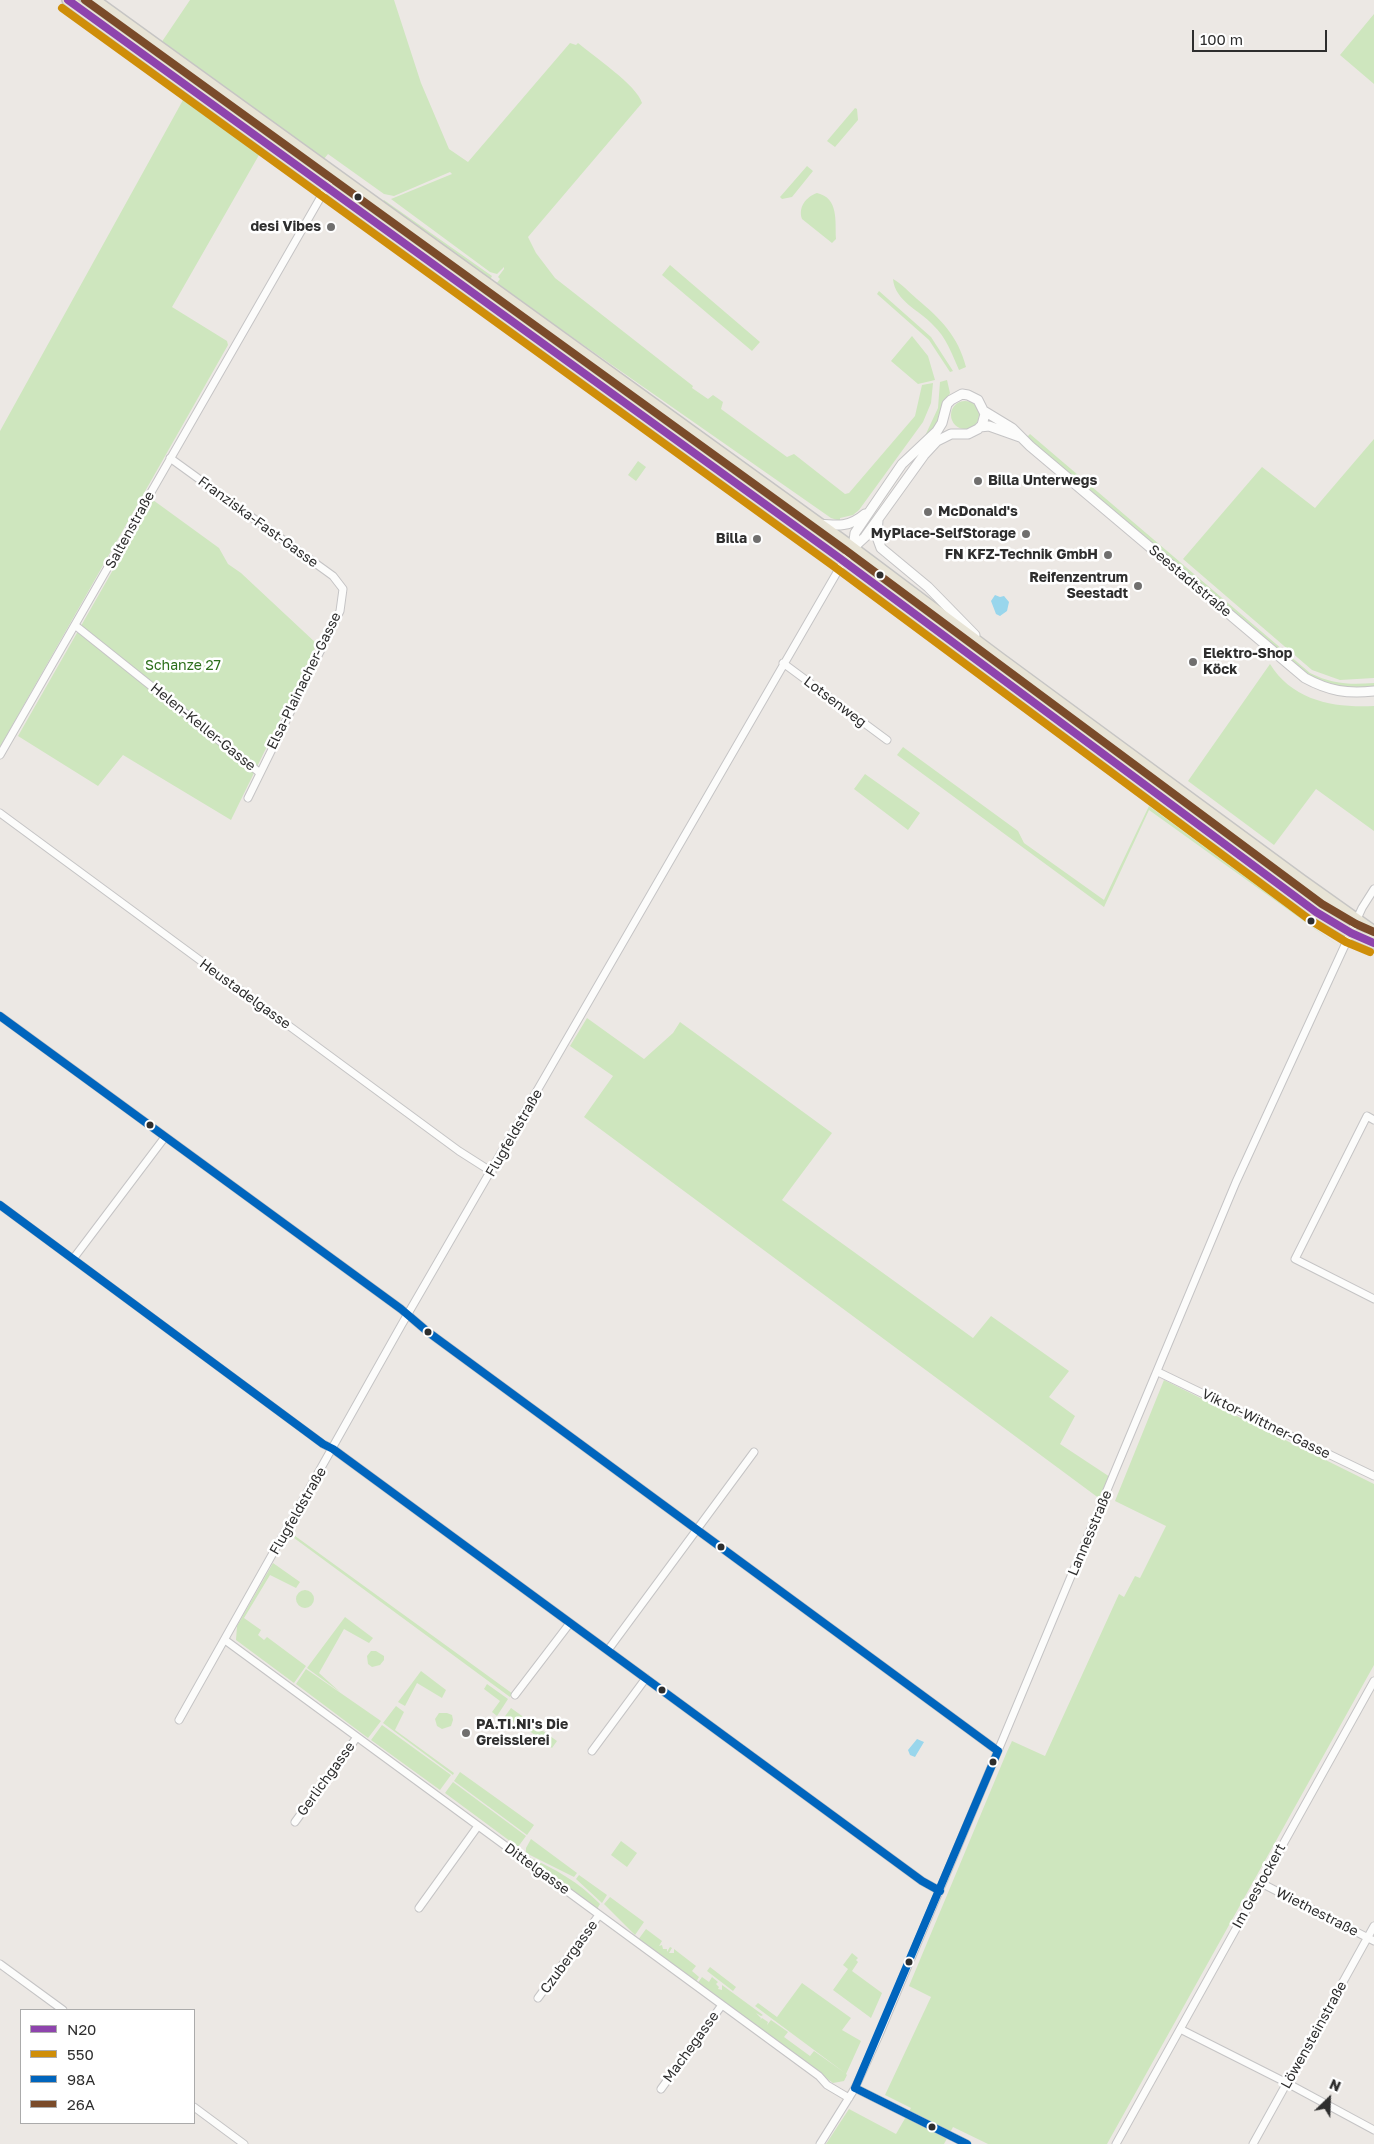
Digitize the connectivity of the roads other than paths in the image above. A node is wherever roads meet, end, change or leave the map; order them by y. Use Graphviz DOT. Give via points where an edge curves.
graph roads {
  1 [pos="68,0"];
  2 [pos="94,0"];
  3 [pos="334,174"];
  4 [pos="327,186"];
  5 [pos="984,411"];
  6 [pos="945,414"];
  7 [pos="980,427"];
  8 [pos="962,434"];
  9 [pos="1020,437"];
  10 [pos="170,458"];
  11 [pos="874,504"];
  12 [pos="878,520"];
  13 [pos="819,524"];
  14 [pos="853,548"];
  15 [pos="844,562"];
  16 [pos="343,589"];
  17 [pos="76,626"];
  18 [pos="999,658"];
  19 [pos="783,663"];
  20 [pos="1374,691"];
  21 [pos="887,740"];
  22 [pos="0,754"];
  23 [pos="260,773"];
  24 [pos="248,798"];
  25 [pos="0,814"];
  26 [pos="1374,889"];
  27 [pos="1356,920"];
  28 [pos="1374,932"];
  29 [pos="1351,933"];
  30 [pos="1374,943"];
  31 [pos="0,1016"];
  32 [pos="1374,1120"];
  33 [pos="165,1137"];
  34 [pos="492,1172"];
  35 [pos="0,1205"];
  36 [pos="73,1259"];
  37 [pos="1374,1299"];
  38 [pos="408,1316"];
  39 [pos="1158,1372"];
  40 [pos="333,1449"];
  41 [pos="754,1452"];
  42 [pos="1374,1476"];
  43 [pos="697,1529"];
  44 [pos="570,1623"];
  45 [pos="225,1640"];
  46 [pos="608,1650"];
  47 [pos="646,1678"];
  48 [pos="1374,1682"];
  49 [pos="1371,1692"];
  50 [pos="515,1695"];
  51 [pos="179,1720"];
  52 [pos="357,1737"];
  53 [pos="998,1751"];
  54 [pos="592,1752"];
  55 [pos="295,1822"];
  56 [pos="478,1826"];
  57 [pos="1261,1884"];
  58 [pos="940,1891"];
  59 [pos="419,1908"];
  60 [pos="599,1915"];
  61 [pos="1374,1926"];
  62 [pos="1371,1939"];
  63 [pos="0,1964"];
  64 [pos="538,1998"];
  65 [pos="722,2005"];
  66 [pos="62,2009"];
  67 [pos="1180,2029"];
  68 [pos="1287,2083"];
  69 [pos="855,2088"];
  70 [pos="661,2089"];
  71 [pos="849,2098"];
  72 [pos="195,2108"];
  73 [pos="1374,2130"];
  74 [pos="244,2144"];
  75 [pos="820,2144"];
  76 [pos="967,2144"];
  77 [pos="1116,2144"];
  78 [pos="1253,2144"];
  1 -- 4 [label="main road"];
  2 -- 3 [label="main road"];
  3 -- 4 [label="street, Saltenstraße"];
  3 -- 13 [label="main road"];
  4 -- 10 [label="street, Saltenstraße"];
  4 -- 15 [label="main road"];
  5 -- 6 [label="street, Seestadtstraße" via="978,400 962,394 947,404"];
  5 -- 7 [label="street"];
  5 -- 9 [label="street, Seestadtstraße" via="1012,428"];
  6 -- 8 [label="street" via="952,430"];
  6 -- 11 [label="street, Seestadtstraße" via="937,431 902,464"];
  7 -- 8 [label="street"];
  7 -- 9 [label="street, Seestadtstraße" via="989,426"];
  8 -- 12 [label="street" via="951,434 930,448"];
  9 -- 20 [label="street, Seestadtstraße" via="1306,678 1324,688 1343,692"];
  10 -- 16 [label="street, Franziska-Fast-Gasse" via="333,576"];
  10 -- 17 [label="street, Saltenstraße"];
  11 -- 13 [label="street" via="851,524"];
  11 -- 14 [label="street, Seestadtstraße" via="855,533"];
  12 -- 14 [label="street"];
  12 -- 18 [label="street" via="877,536 881,548 928,587"];
  13 -- 14 [label="main road"];
  14 -- 15 [label="street, Flugfeldstraße"];
  14 -- 18 [label="main road"];
  15 -- 19 [label="street, Flugfeldstraße"];
  15 -- 29 [label="main road" via="1316,912"];
  16 -- 23 [label="street, Elsa-Plainacher-Gasse" via="340,611"];
  17 -- 22 [label="street, Saltenstraße"];
  17 -- 23 [label="street, Helen-Keller-Gasse"];
  18 -- 27 [label="main road"];
  19 -- 21 [label="street, Lotsenweg"];
  19 -- 34 [label="street, Flugfeldstraße"];
  23 -- 24 [label="street, Elsa-Plainacher-Gasse"];
  25 -- 34 [label="street, Heustadelgasse"];
  26 -- 27 [label="street, Lannesstraße"];
  27 -- 28 [label="main road"];
  27 -- 29 [label="street, Lannesstraße"];
  29 -- 30 [label="main road"];
  29 -- 39 [label="street, Lannesstraße" via="1236,1182"];
  31 -- 33 [label="street"];
  32 -- 37 [label="street" via="1367,1116 1295,1259"];
  33 -- 36 [label="street"];
  33 -- 38 [label="street"];
  34 -- 38 [label="street, Flugfeldstraße"];
  35 -- 36 [label="street"];
  36 -- 40 [label="street"];
  38 -- 40 [label="street, Flugfeldstraße"];
  38 -- 43 [label="street"];
  39 -- 42 [label="street, Viktor-Wittner-Gasse"];
  39 -- 53 [label="street, Lannesstraße"];
  40 -- 44 [label="street"];
  40 -- 45 [label="street, Flugfeldstraße"];
  41 -- 43 [label="street"];
  43 -- 46 [label="street"];
  43 -- 53 [label="street"];
  44 -- 46 [label="street"];
  44 -- 50 [label="street"];
  45 -- 51 [label="street, Flugfeldstraße"];
  45 -- 52 [label="street, Dittelgasse"];
  46 -- 47 [label="street"];
  47 -- 54 [label="street"];
  47 -- 58 [label="street"];
  48 -- 49 [label="street, Im Gestockert"];
  49 -- 57 [label="street, Im Gestockert"];
  52 -- 55 [label="street, Gerlichgasse"];
  52 -- 56 [label="street, Dittelgasse"];
  53 -- 58 [label="street, Lannesstraße"];
  56 -- 59 [label="street"];
  56 -- 60 [label="street, Dittelgasse"];
  57 -- 62 [label="street, Wiethestraße"];
  57 -- 67 [label="street, Im Gestockert"];
  58 -- 69 [label="street, Lannesstraße"];
  60 -- 64 [label="street, Czubergasse"];
  60 -- 65 [label="street, Dittelgasse"];
  61 -- 62 [label="street, Löwensteinstraße"];
  62 -- 68 [label="street, Löwensteinstraße"];
  63 -- 66 [label="street"];
  65 -- 70 [label="street, Machegasse"];
  65 -- 71 [label="street, Dittelgasse" via="827,2085"];
  67 -- 68 [label="street"];
  67 -- 77 [label="street, Im Gestockert"];
  68 -- 73 [label="street"];
  68 -- 78 [label="street, Löwensteinstraße"];
  69 -- 71 [label="street, Lannesstraße"];
  69 -- 76 [label="street"];
  71 -- 75 [label="street, Lannesstraße"];
  72 -- 74 [label="street"];
}
